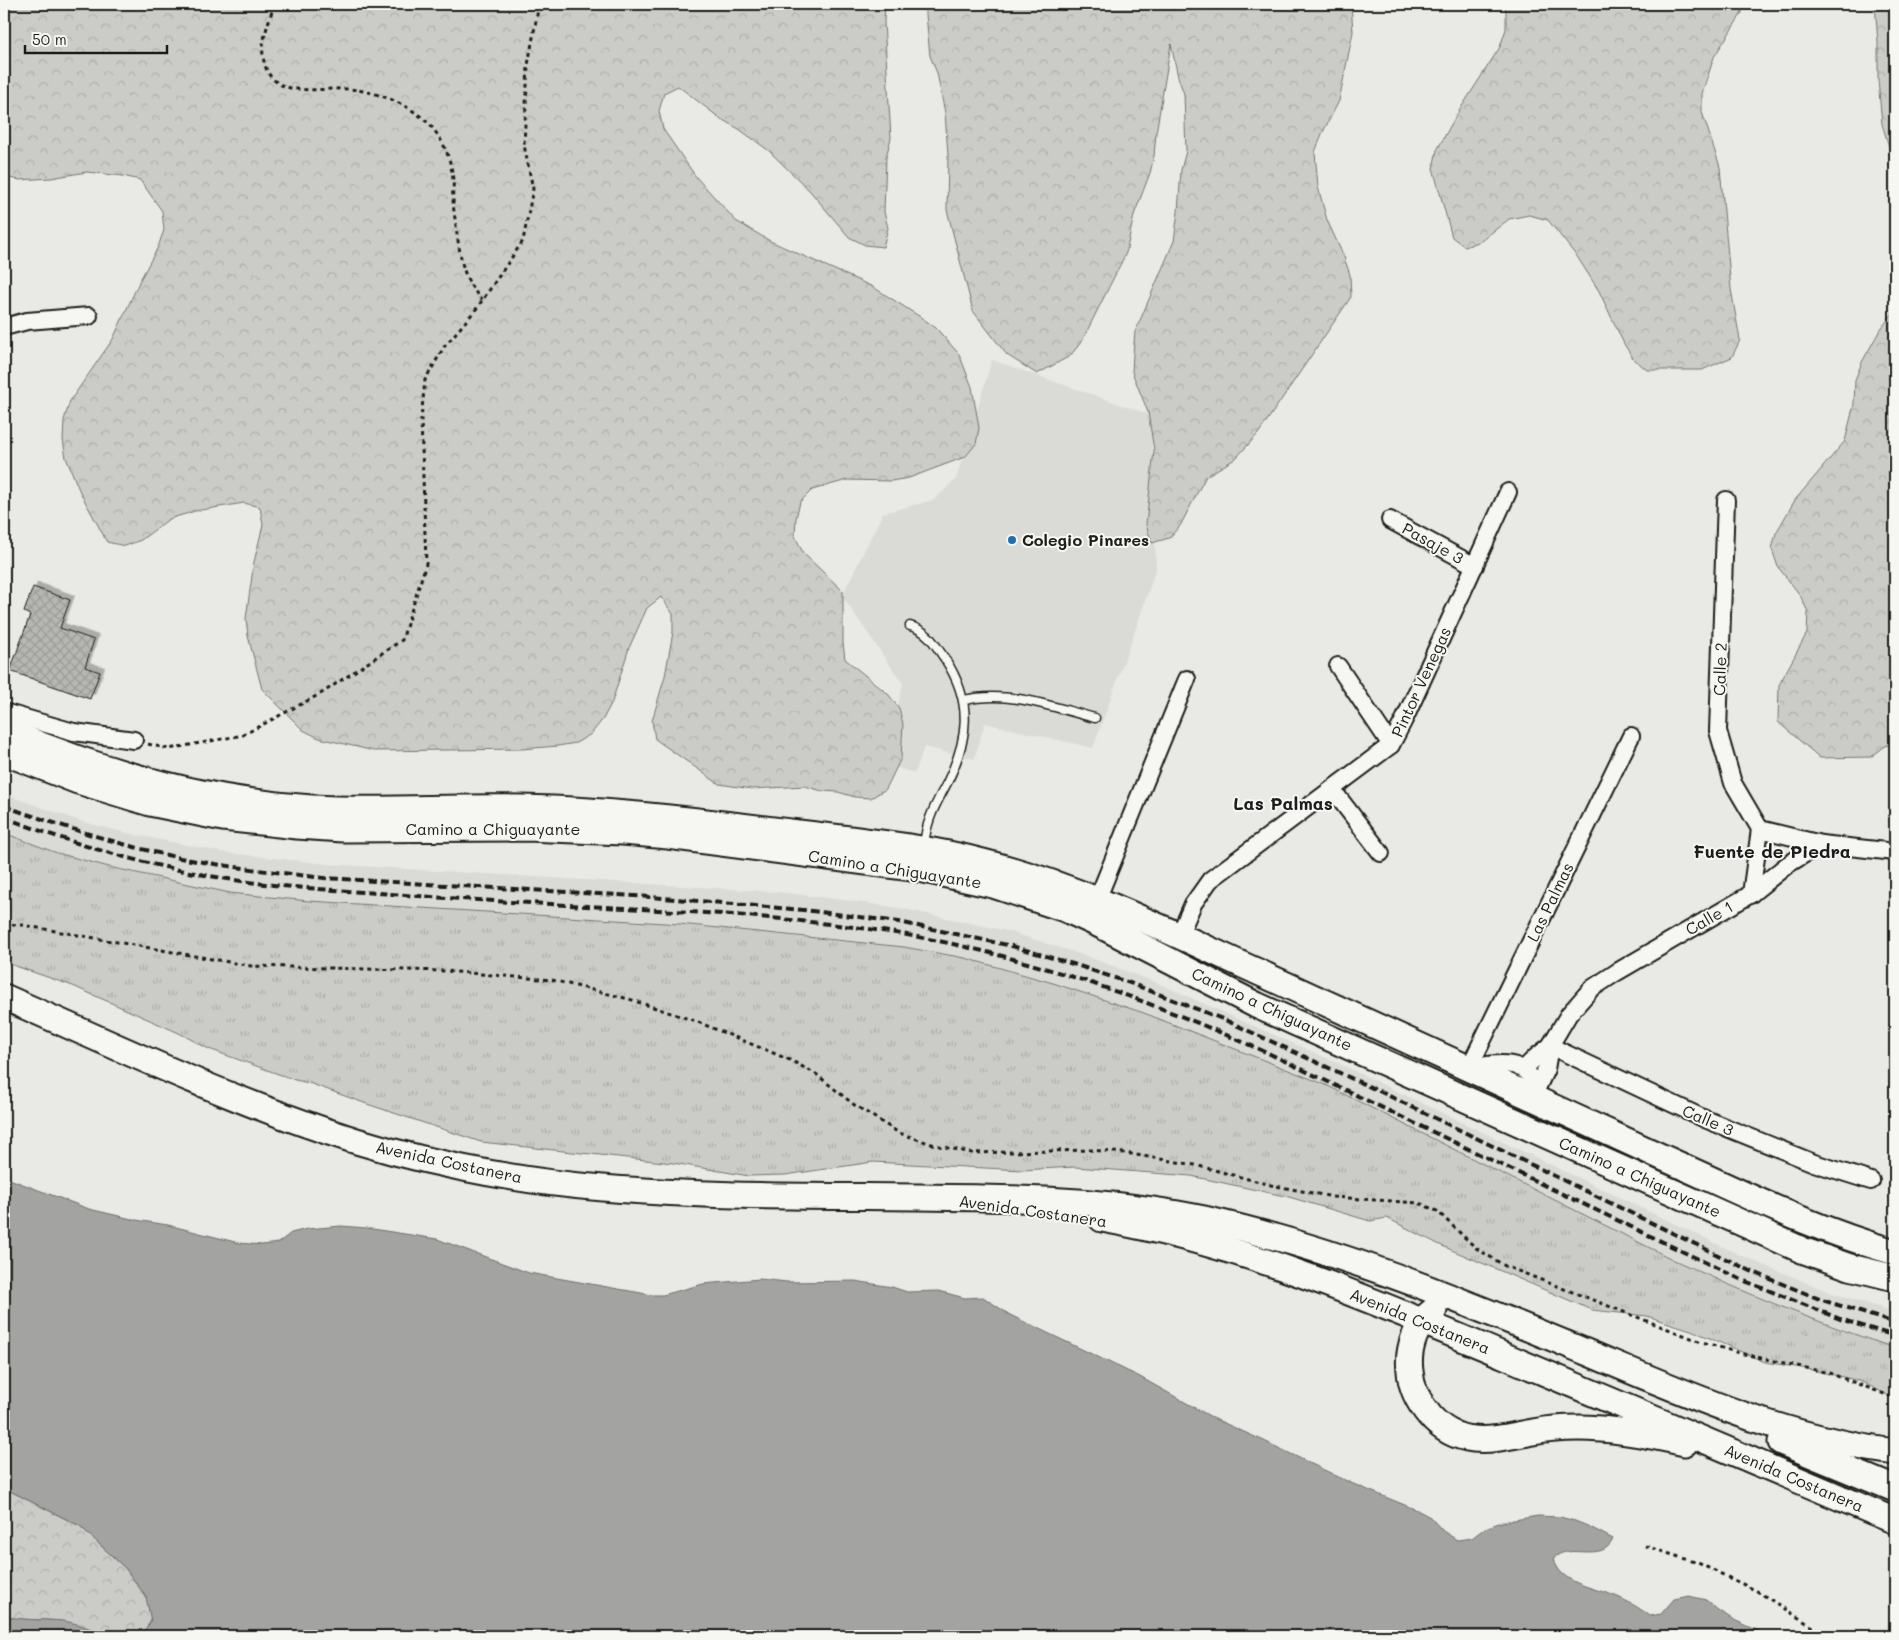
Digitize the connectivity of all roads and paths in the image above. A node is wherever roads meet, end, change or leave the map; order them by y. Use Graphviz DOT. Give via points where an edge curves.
graph roads {
  1 [pos="274,4"];
  2 [pos="539,4"];
  3 [pos="482,300"];
  4 [pos="89,316"];
  5 [pos="4,327"];
  6 [pos="1508,492"];
  7 [pos="1726,500"];
  8 [pos="1390,520"];
  9 [pos="1475,566"];
  10 [pos="910,626"];
  11 [pos="1338,666"];
  12 [pos="1187,679"];
  13 [pos="964,700"];
  14 [pos="4,712"];
  15 [pos="1095,718"];
  16 [pos="4,730"];
  17 [pos="1631,736"];
  18 [pos="134,740"];
  19 [pos="1390,745"];
  20 [pos="4,752"];
  21 [pos="1332,789"];
  22 [pos="1760,829"];
  23 [pos="1821,844"];
  24 [pos="924,849"];
  25 [pos="1895,852"];
  26 [pos="1381,853"];
  27 [pos="1750,894"];
  28 [pos="1097,900"];
  29 [pos="4,924"];
  30 [pos="1179,936"];
  31 [pos="4,997"];
  32 [pos="1550,1046"];
  33 [pos="1469,1068"];
  34 [pos="1524,1069"];
  35 [pos="1535,1093"];
  36 [pos="1487,1108"];
  37 [pos="1870,1181"];
  38 [pos="923,1197"];
  39 [pos="1895,1252"];
  40 [pos="1850,1267"];
  41 [pos="1895,1278"];
  42 [pos="1895,1283"];
  43 [pos="1456,1298"];
  44 [pos="1422,1321"];
  45 [pos="1895,1398"];
  46 [pos="1727,1410"];
  47 [pos="1895,1452"];
  48 [pos="1747,1457"];
  49 [pos="1895,1489"];
  50 [pos="1895,1521"];
  51 [pos="1645,1546"];
  52 [pos="1828,1636"];
  1 -- 3 [label="path" via="262,54 274,79 299,91 341,88 374,94 407,107 437,134 452,169 462,269"];
  2 -- 3 [label="path" via="528,65 524,145 532,198 523,241"];
  3 -- 18 [label="path" via="444,347 425,380 421,419 426,564 402,640 322,693 243,735 169,749"];
  4 -- 5 [label="street" via="27,321"];
  6 -- 9 [label="street, Pintor Venegas"];
  7 -- 22 [label="street, Calle 2" via="1718,731 1733,783"];
  8 -- 9 [label="street, Pasaje 3"];
  9 -- 19 [label="street, Pintor Venegas"];
  10 -- 13 [label="lane" via="919,628 930,637 956,676"];
  11 -- 19 [label="street"];
  12 -- 28 [label="street"];
  13 -- 15 [label="lane" via="1013,697"];
  13 -- 24 [label="lane" via="965,723 958,756 930,815"];
  14 -- 18 [label="street" via="74,732"];
  16 -- 24 [label="main road, Camino a Chiguayante" via="74,758 159,784 276,805 609,812"];
  17 -- 33 [label="street, Las Palmas"];
  19 -- 21 [label="street, Pintor Venegas"];
  20 -- 36 [label="main road, Camino a Chiguayante" via="78,781 150,803 260,823 343,829 527,828 623,832 920,869 993,884 1100,924 1256,1005"];
  21 -- 26 [label="street"];
  21 -- 30 [label="street, Pintor Venegas" via="1210,880 1193,904"];
  22 -- 23 [label="street"];
  22 -- 27 [label="street"];
  23 -- 25 [label="street"];
  23 -- 27 [label="street, Calle 1"];
  24 -- 28 [label="main road, Camino a Chiguayante" via="994,864"];
  27 -- 32 [label="street, Calle 1" via="1591,989"];
  28 -- 30 [label="main road, Camino a Chiguayante"];
  29 -- 45 [label="path" via="251,966 445,970 552,980 629,999 698,1022 790,1060 816,1074 853,1104 899,1133 935,1145 972,1153 1090,1150 1125,1153 1195,1165 1333,1197 1419,1203 1437,1211 1476,1248 1505,1266 1699,1342 1828,1373"];
  30 -- 33 [label="main road, Camino a Chiguayante"];
  31 -- 38 [label="main road, Avenida Costanera" via="190,1079 274,1112 351,1139 430,1160 515,1177 599,1188 709,1194"];
  32 -- 34 [label="street, Calle 1"];
  32 -- 35 [label="street, Calle 1" via="1546,1068"];
  32 -- 37 [label="street, Calle 3" via="1705,1119 1814,1163"];
  33 -- 34 [label="street" via="1506,1064"];
  33 -- 35 [label="main road, Camino a Chiguayante"];
  34 -- 35 [label="street" via="1532,1077"];
  35 -- 36 [label="main road" via="1513,1105"];
  35 -- 39 [label="main road, Camino a Chiguayante" via="1799,1219"];
  36 -- 40 [label="main road, Camino a Chiguayante" via="1771,1236"];
  38 -- 43 [label="main road, Avenida Costanera" via="1063,1200 1188,1216 1327,1252"];
  38 -- 44 [label="main road, Avenida Costanera" via="1046,1210 1194,1239 1286,1268"];
  40 -- 41 [label="main road, Camino a Chiguayante"];
  40 -- 42 [label="main road"];
  43 -- 44 [label="main road" via="1435,1309"];
  43 -- 46 [label="main road, Avenida Costanera"];
  44 -- 48 [label="main road, Avenida Costanera"];
  44 -- 48 [label="main road" via="1410,1353 1413,1387 1423,1408 1434,1420 1459,1435 1492,1440 1548,1430 1609,1429"];
  46 -- 47 [label="main road, Avenida Costanera" via="1824,1440"];
  46 -- 49 [label="main road" via="1771,1438"];
  48 -- 50 [label="main road, Avenida Costanera"];
  51 -- 52 [label="path" via="1698,1563 1757,1591"];
}
